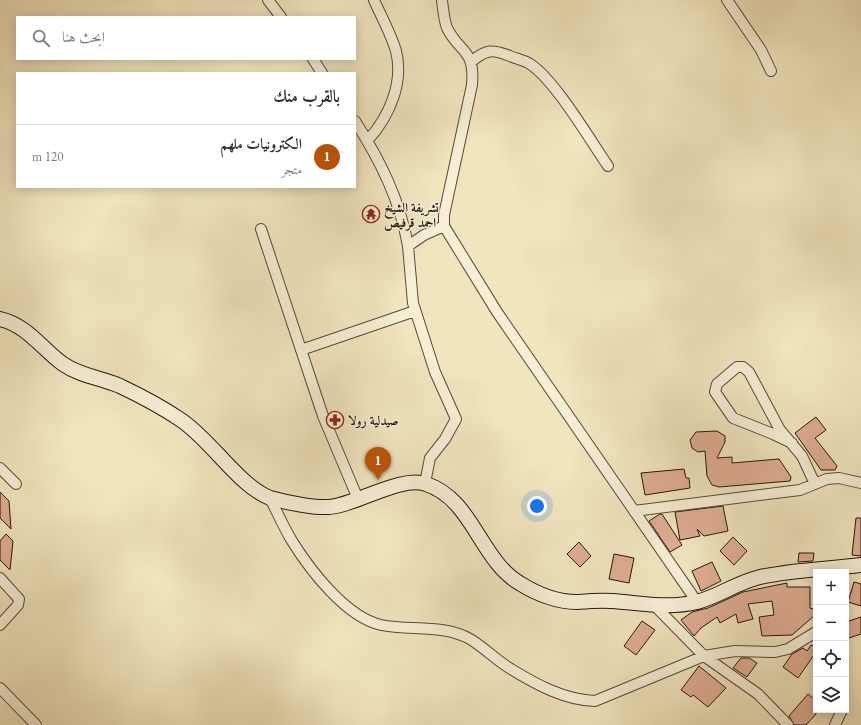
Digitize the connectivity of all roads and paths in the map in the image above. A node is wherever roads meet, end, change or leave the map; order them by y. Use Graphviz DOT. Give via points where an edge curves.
graph roads {
  1 [pos="268,0"];
  2 [pos="374,0"];
  3 [pos="442,0"];
  4 [pos="727,0"];
  5 [pos="280,16"];
  6 [pos="314,60"];
  7 [pos="471,62"];
  8 [pos="771,71"];
  9 [pos="321,72"];
  10 [pos="356,122"];
  11 [pos="368,140"];
  12 [pos="608,166"];
  13 [pos="444,226"];
  14 [pos="261,229"];
  15 [pos="408,246"];
  16 [pos="415,311"];
  17 [pos="0,319"];
  18 [pos="301,350"];
  19 [pos="792,443"];
  20 [pos="0,468"];
  21 [pos="425,483"];
  22 [pos="861,483"];
  23 [pos="16,484"];
  24 [pos="815,484"];
  25 [pos="270,498"];
  26 [pos="358,499"];
  27 [pos="634,511"];
  28 [pos="861,565"];
  29 [pos="840,569"];
  30 [pos="813,571"];
  31 [pos="0,578"];
  32 [pos="697,602"];
  33 [pos="655,606"];
  34 [pos="0,625"];
  35 [pos="813,634"];
  36 [pos="704,656"];
  37 [pos="0,688"];
  38 [pos="841,713"];
  39 [pos="36,725"];
  40 [pos="788,725"];
  41 [pos="835,725"];
  1 -- 5 [label="street"];
  2 -- 11 [label="street" via="396,50 398,83 381,125"];
  3 -- 7 [label="street" via="447,26"];
  4 -- 8 [label="street" via="761,50"];
  6 -- 9 [label="street"];
  7 -- 12 [label="street" via="488,51 499,52 530,64 554,87"];
  7 -- 13 [label="street" via="472,85"];
  10 -- 11 [label="street"];
  11 -- 15 [label="street" via="395,196 404,220"];
  13 -- 15 [label="street"];
  13 -- 27 [label="street" via="497,312"];
  14 -- 18 [label="street"];
  15 -- 16 [label="street" via="410,287"];
  16 -- 18 [label="street"];
  16 -- 21 [label="street" via="435,372 456,420 430,458"];
  17 -- 25 [label="street" via="24,329 64,365 119,386 180,419 198,432 262,495"];
  18 -- 26 [label="street" via="323,416"];
  19 -- 19 [label="street" via="780,430 749,372 743,367 737,367 717,384 715,392 733,418"];
  19 -- 24 [label="street" via="802,456"];
  20 -- 23 [label="street"];
  21 -- 26 [label="street" via="391,488"];
  21 -- 33 [label="street" via="450,500 463,513 497,562 520,584 558,600 600,600"];
  22 -- 24 [label="street" via="839,478"];
  24 -- 27 [label="street" via="800,490"];
  25 -- 26 [label="street" via="328,507"];
  25 -- 36 [label="street" via="291,541 307,564 354,612 381,625 456,633 470,639 511,669 559,694 579,701 595,701"];
  27 -- 32 [label="street"];
  28 -- 29 [label="street"];
  30 -- 32 [label="street" via="758,577"];
  31 -- 34 [label="street" via="19,599 18,605"];
  32 -- 33 [label="street" via="678,606"];
  33 -- 36 [label="street"];
  35 -- 36 [label="street" via="788,649 775,652 735,651"];
  36 -- 40 [label="street" via="758,694"];
  37 -- 39 [label="street"];
  38 -- 41 [label="street"];
}
